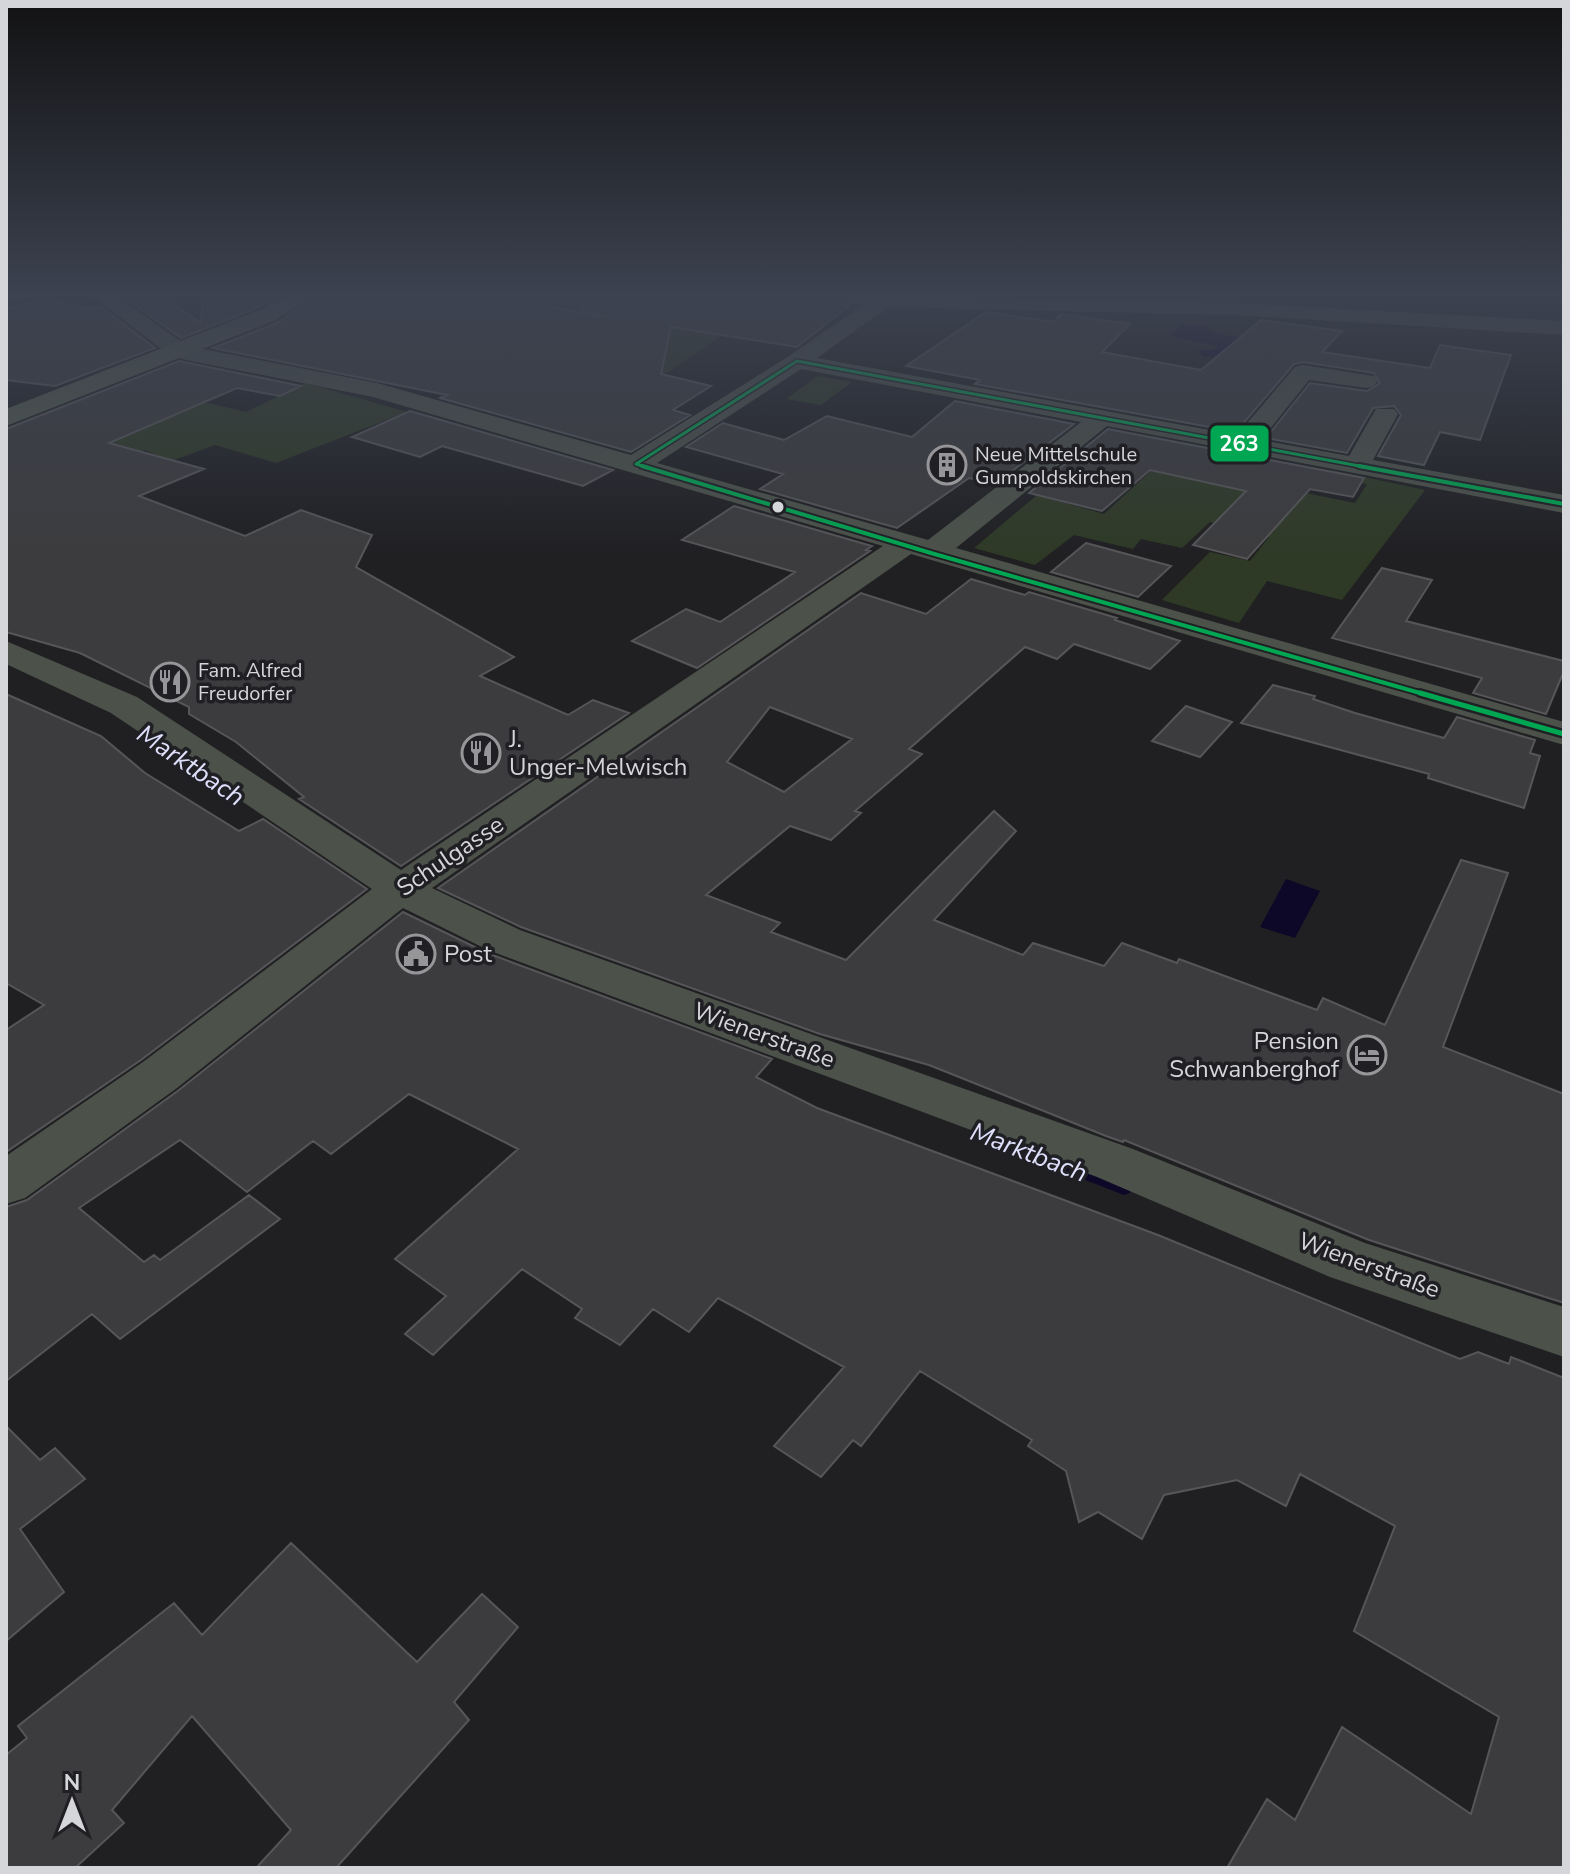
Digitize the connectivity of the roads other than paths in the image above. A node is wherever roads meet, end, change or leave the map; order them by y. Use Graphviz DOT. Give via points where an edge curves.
graph roads {
  1 [pos="108,379"];
  2 [pos="322,379"];
  3 [pos="768,379"];
  4 [pos="896,379"];
  5 [pos="1297,379"];
  6 [pos="1355,379"];
  7 [pos="1366,381"];
  8 [pos="1385,414"];
  9 [pos="6,418"];
  10 [pos="1102,418"];
  11 [pos="1244,444"];
  12 [pos="636,464"];
  13 [pos="1357,466"];
  14 [pos="1564,504"];
  15 [pos="918,549"];
  16 [pos="6,651"];
  17 [pos="1564,734"];
  18 [pos="402,890"];
  19 [pos="6,1183"];
  20 [pos="1564,1332"];
  1 -- 9 [label="main road"];
  2 -- 12 [label="street" via="377,390"];
  3 -- 12 [label="street"];
  4 -- 10 [label="street"];
  5 -- 11 [label="street"];
  6 -- 7 [label="street"];
  8 -- 13 [label="street"];
  10 -- 11 [label="street"];
  10 -- 15 [label="street, Schulgasse"];
  11 -- 13 [label="street"];
  12 -- 15 [label="street"];
  13 -- 14 [label="street" via="1485,479"];
  15 -- 17 [label="street"];
  15 -- 18 [label="street, Schulgasse"];
  16 -- 18 [label="street, Wienerstraße" via="124,705"];
  18 -- 19 [label="street, Schulgasse" via="160,1075"];
  18 -- 20 [label="street, Wienerstraße" via="504,940 1115,1163 1350,1261"];
}
